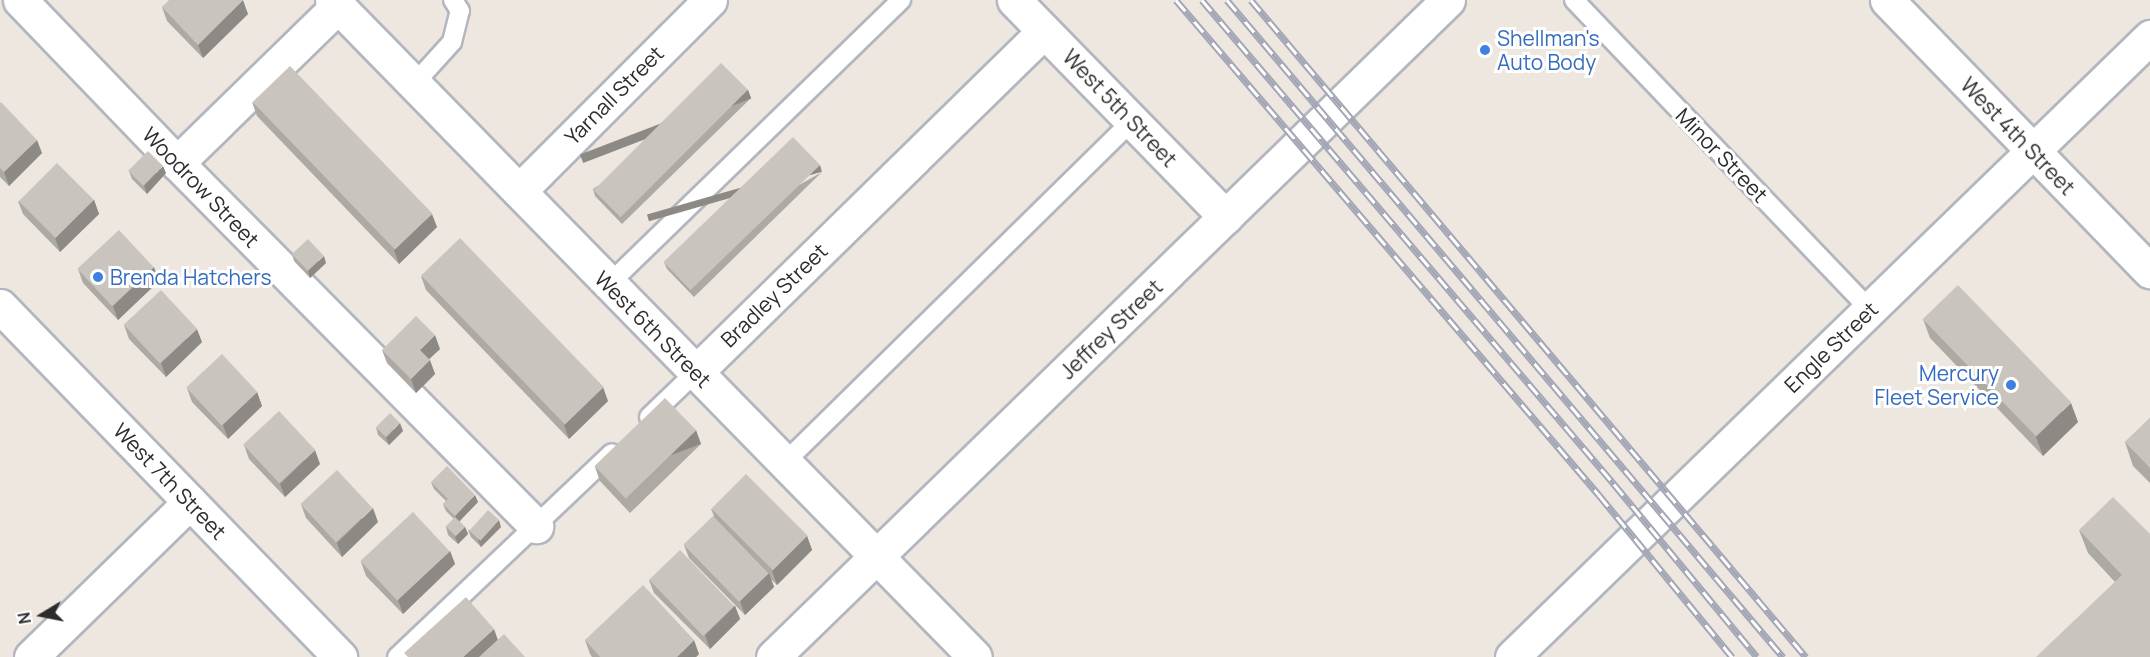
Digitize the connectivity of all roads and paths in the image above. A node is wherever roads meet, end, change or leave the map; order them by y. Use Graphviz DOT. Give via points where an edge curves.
graph roads {
  1 [pos="20,0"];
  2 [pos="453,0"];
  3 [pos="710,0"];
  4 [pos="901,0"];
  5 [pos="1014,0"];
  6 [pos="1448,0"];
  7 [pos="1574,0"];
  8 [pos="1887,0"];
  9 [pos="335,3"];
  10 [pos="1044,31"];
  11 [pos="2150,37"];
  12 [pos="414,84"];
  13 [pos="1132,121"];
  14 [pos="2033,151"];
  15 [pos="177,163"];
  16 [pos="519,191"];
  17 [pos="1226,217"];
  18 [pos="2150,271"];
  19 [pos="608,285"];
  20 [pos="0,306"];
  21 [pos="1870,310"];
  22 [pos="696,372"];
  23 [pos="784,463"];
  24 [pos="190,502"];
  25 [pos="536,526"];
  26 [pos="877,556"];
  27 [pos="31,657"];
  28 [pos="340,657"];
  29 [pos="397,657"];
  30 [pos="773,657"];
  31 [pos="975,657"];
  32 [pos="1512,657"];
  1 -- 15 [label="street, Woodrow Street"];
  2 -- 12 [label="lane" via="460,11 452,42"];
  3 -- 16 [label="street, Yarnall Street"];
  4 -- 19 [label="lane"];
  5 -- 10 [label="street, West 5th Street"];
  6 -- 17 [label="street, Jeffrey Street"];
  7 -- 21 [label="lane, Minor Street"];
  8 -- 14 [label="street, West 4th Street"];
  9 -- 12 [label="street, West 6th Street"];
  9 -- 15 [label="street"];
  10 -- 13 [label="street, West 5th Street"];
  10 -- 22 [label="street, Bradley Street"];
  11 -- 14 [label="street, Engle Street"];
  12 -- 16 [label="street, West 6th Street"];
  13 -- 17 [label="street, West 5th Street"];
  13 -- 23 [label="lane"];
  14 -- 18 [label="street, West 4th Street"];
  14 -- 21 [label="street, Engle Street"];
  15 -- 25 [label="street, Woodrow Street"];
  16 -- 19 [label="street, West 6th Street"];
  17 -- 26 [label="street, Jeffrey Street"];
  19 -- 22 [label="street, West 6th Street"];
  20 -- 24 [label="street, West 7th Street"];
  21 -- 32 [label="street, Engle Street"];
  22 -- 23 [label="street, West 6th Street"];
  22 -- 25 [label="lane, Bradley Street"];
  23 -- 26 [label="street, West 6th Street"];
  24 -- 27 [label="street"];
  24 -- 28 [label="street, West 7th Street"];
  25 -- 29 [label="lane, Bradley Street"];
  26 -- 30 [label="street, Jeffrey Street"];
  26 -- 31 [label="street, West 6th Street"];
}
